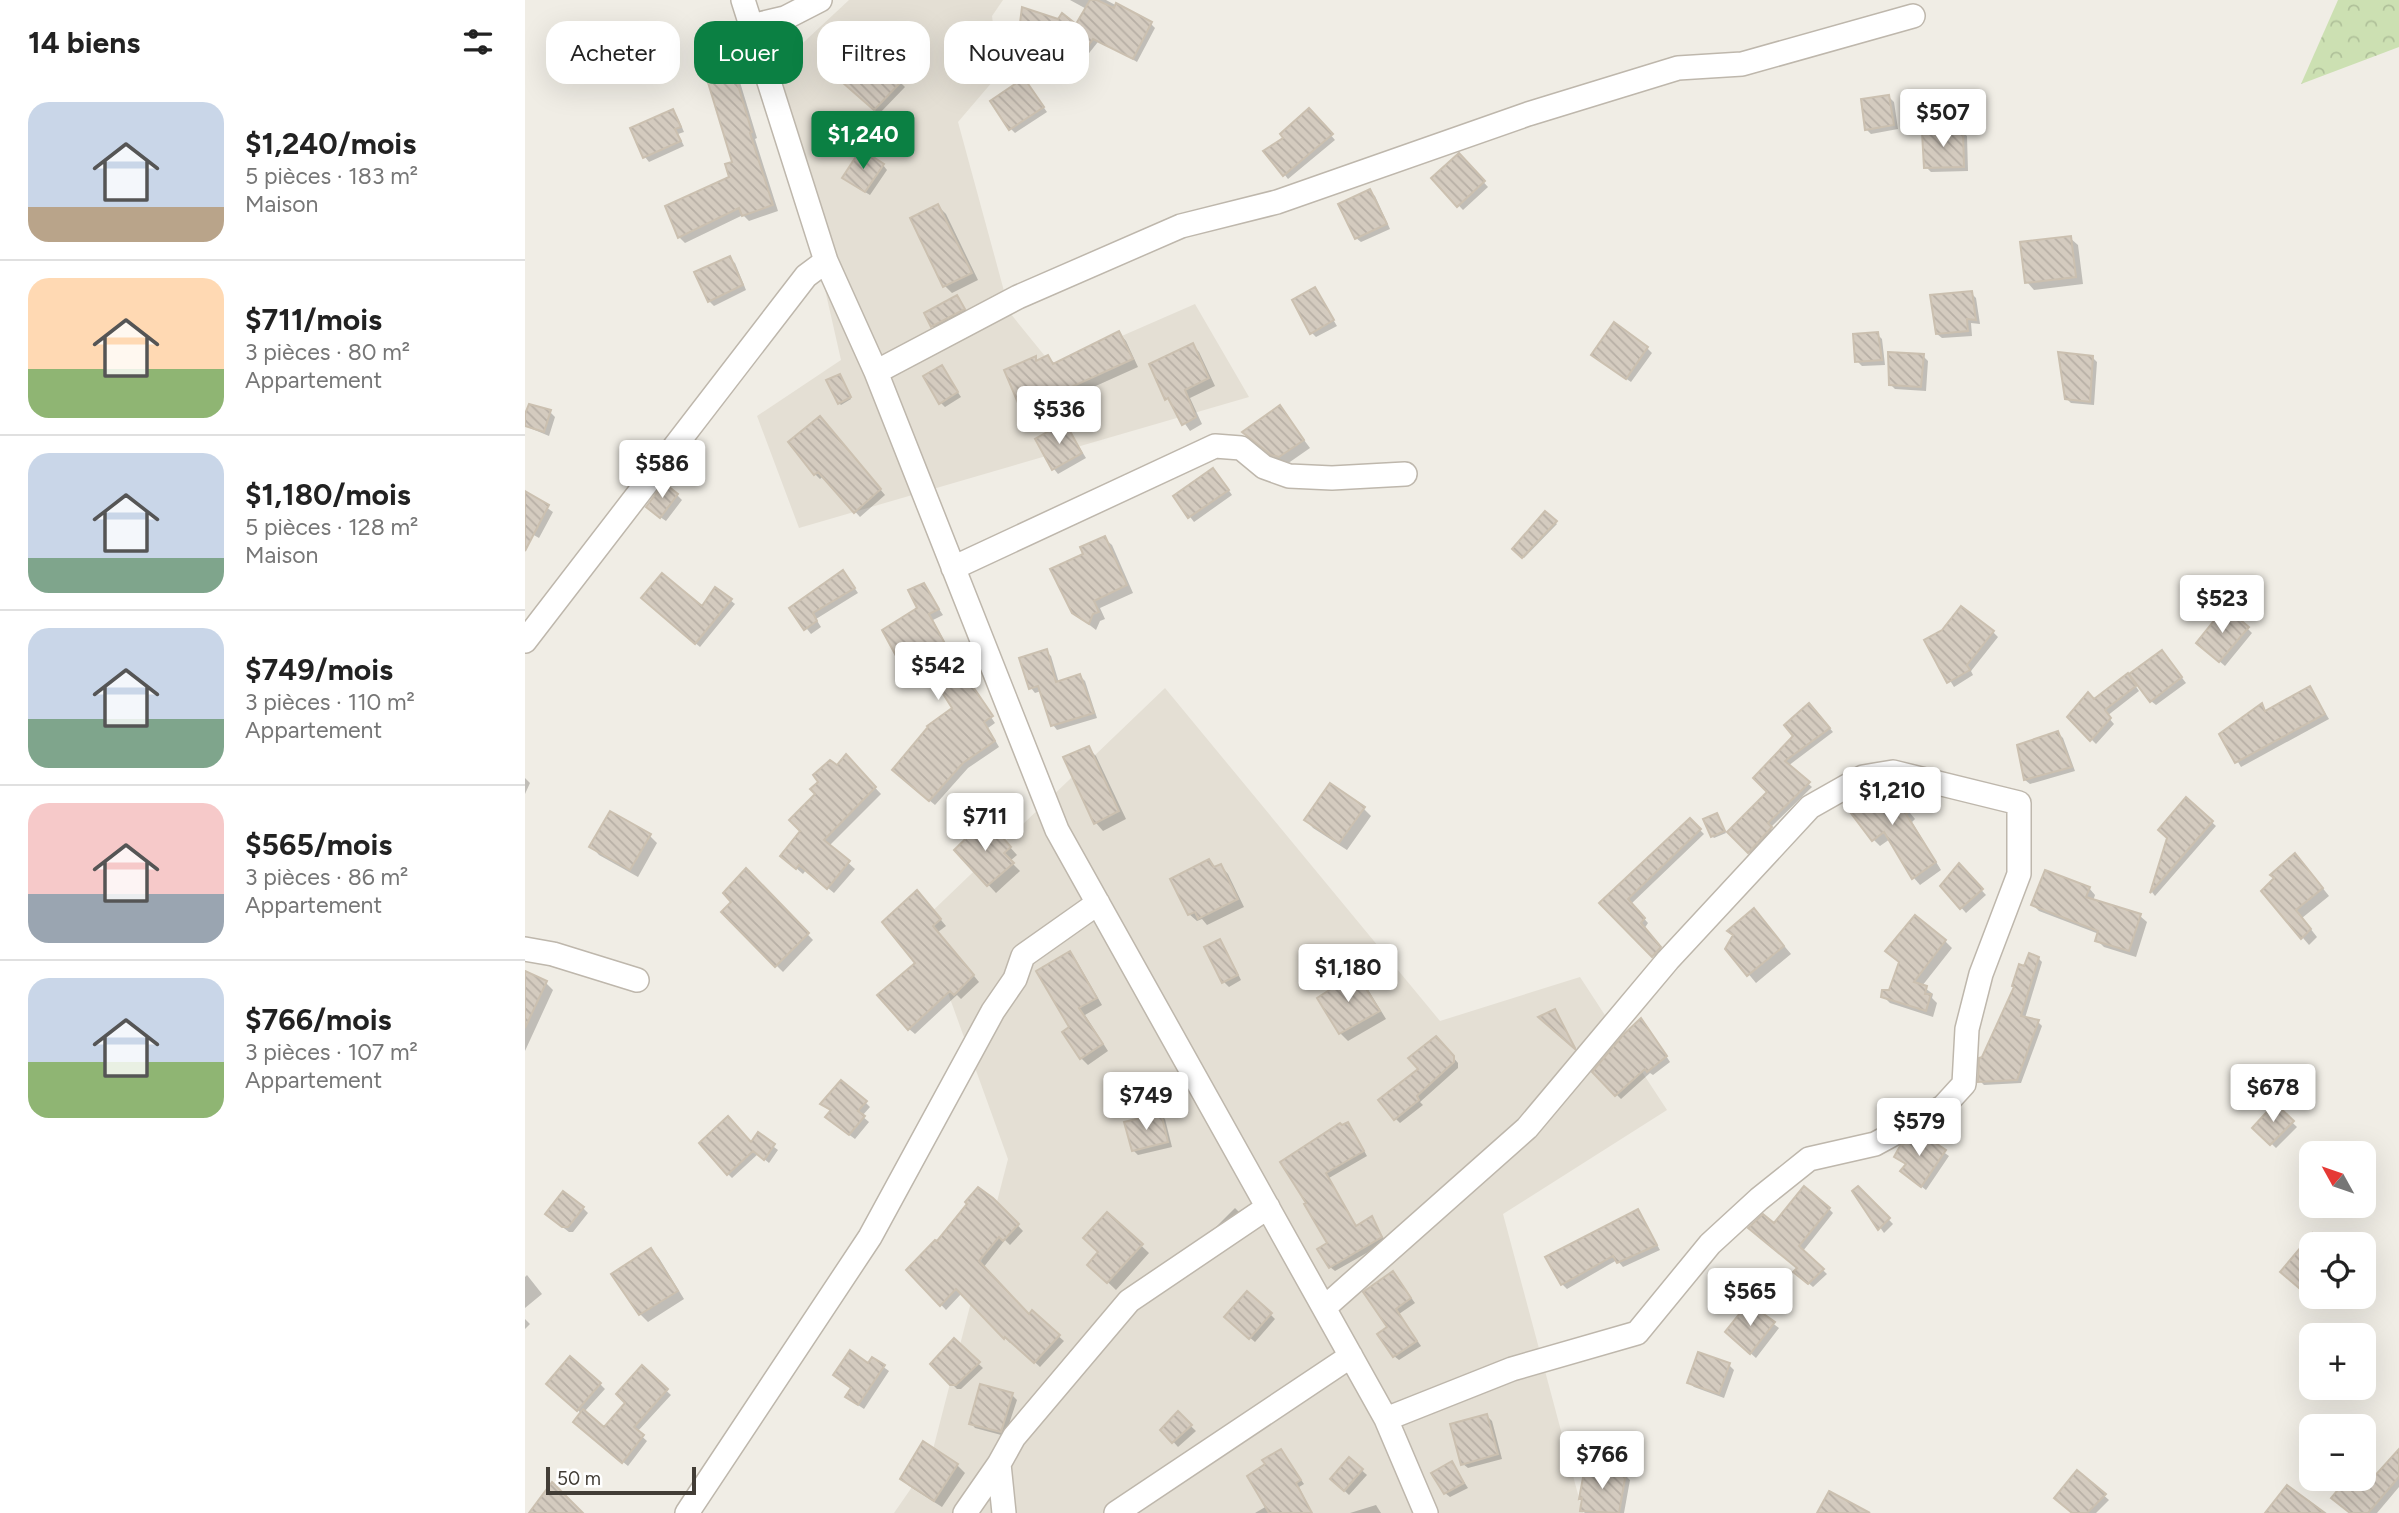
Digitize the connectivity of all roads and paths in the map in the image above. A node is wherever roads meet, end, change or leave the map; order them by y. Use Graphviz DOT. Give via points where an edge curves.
graph roads {
  1 [pos="743,0"];
  2 [pos="820,0"];
  3 [pos="1913,16"];
  4 [pos="749,21"];
  5 [pos="772,21"];
  6 [pos="770,84"];
  7 [pos="826,261"];
  8 [pos="876,372"];
  9 [pos="1405,474"];
  10 [pos="953,568"];
  11 [pos="525,640"];
  12 [pos="1098,903"];
  13 [pos="525,949"];
  14 [pos="637,980"];
  15 [pos="1268,1207"];
  16 [pos="1324,1308"];
  17 [pos="1351,1356"];
  18 [pos="1386,1419"];
  19 [pos="999,1464"];
  20 [pos="687,1513"];
  21 [pos="965,1513"];
  22 [pos="1005,1513"];
  23 [pos="1116,1513"];
  24 [pos="1426,1513"];
  1 -- 4 [label="street"];
  2 -- 5 [label="street"];
  3 -- 8 [label="street" via="1742,64 1678,68 1528,114 1277,202 1181,226 1018,297"];
  6 -- 7 [label="street"];
  7 -- 8 [label="street"];
  7 -- 11 [label="street" via="806,275"];
  8 -- 10 [label="street"];
  9 -- 10 [label="street" via="1289,476 1264,467 1241,448 1215,446"];
  10 -- 12 [label="street" via="1057,830"];
  12 -- 15 [label="street"];
  12 -- 20 [label="street" via="1023,956 1015,979 993,1011 870,1237"];
  13 -- 14 [label="street"];
  15 -- 16 [label="street"];
  15 -- 19 [label="street" via="1129,1301 1014,1437"];
  16 -- 17 [label="street"];
  16 -- 18 [label="street" via="1527,1128 1668,960 1810,807 1863,777 1893,772 2019,803 2019,874 1981,974 1967,1029 1964,1084 1943,1107 1875,1144 1809,1159 1710,1244 1637,1333 1512,1369"];
  17 -- 18 [label="street"];
  17 -- 23 [label="street"];
  18 -- 24 [label="street"];
  19 -- 21 [label="street"];
  19 -- 22 [label="street"];
}
